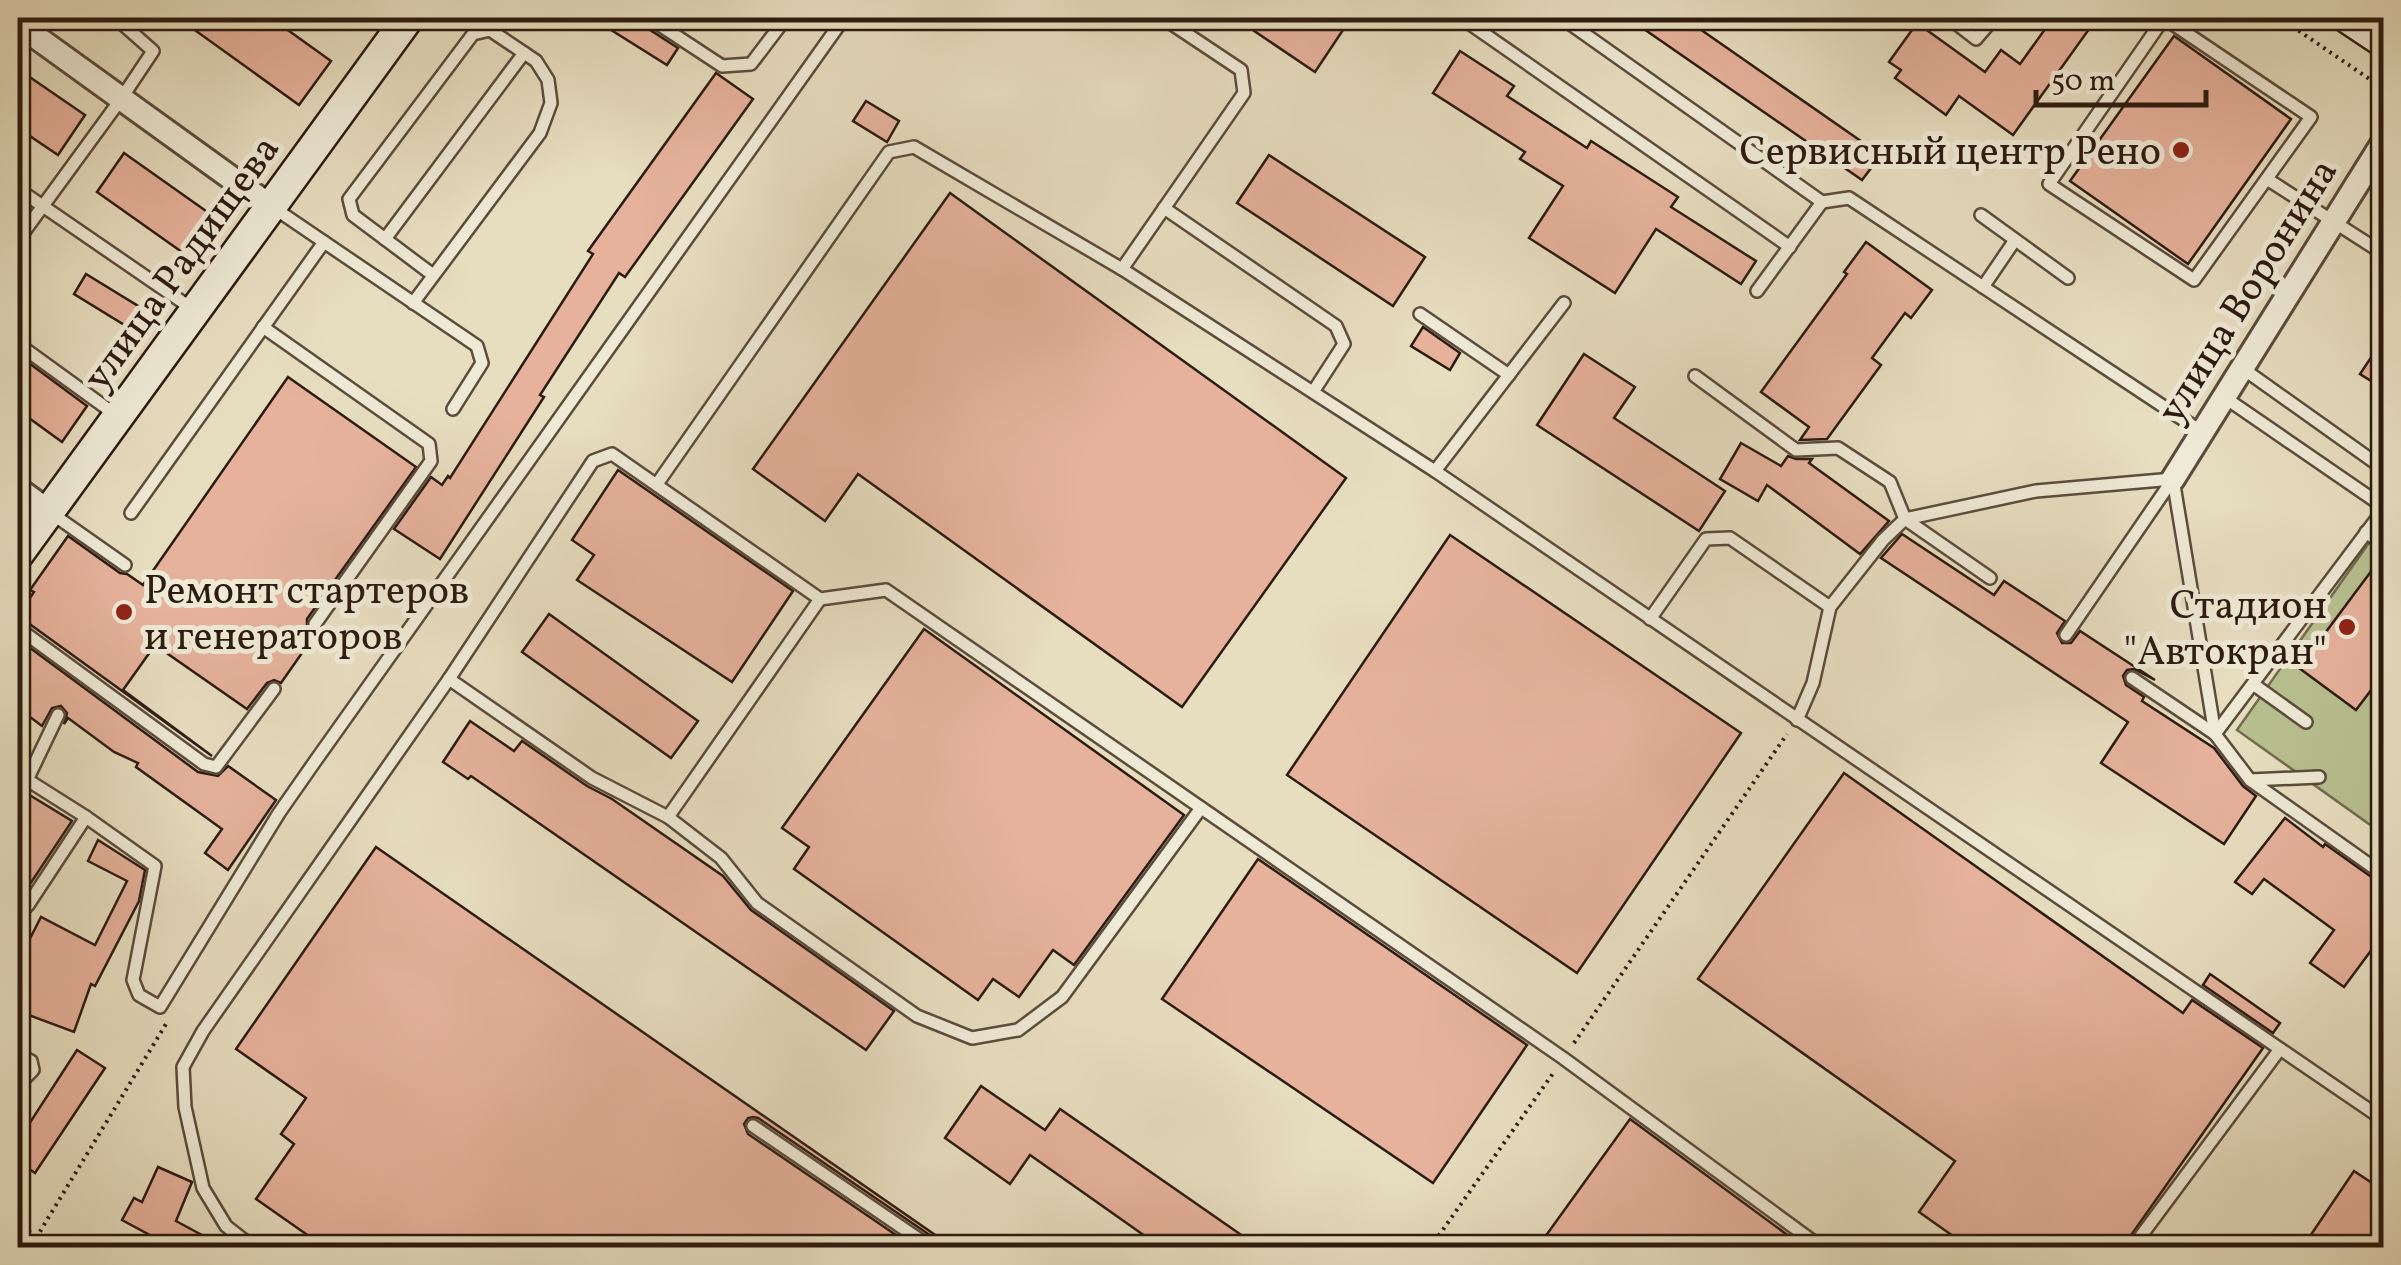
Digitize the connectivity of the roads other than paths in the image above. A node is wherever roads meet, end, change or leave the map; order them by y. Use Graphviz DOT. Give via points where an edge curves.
graph roads {
  1 [pos="408,18"];
  2 [pos="649,18"];
  3 [pos="786,18"];
  4 [pos="844,18"];
  5 [pos="1163,18"];
  6 [pos="1562,18"];
  7 [pos="1949,18"];
  8 [pos="1994,18"];
  9 [pos="2164,18"];
  10 [pos="2348,18"];
  11 [pos="118,20"];
  12 [pos="1466,22"];
  13 [pos="18,24"];
  14 [pos="2384,42"];
  15 [pos="524,52"];
  16 [pos="122,99"];
  17 [pos="2384,141"];
  18 [pos="2267,180"];
  19 [pos="18,189"];
  20 [pos="1822,202"];
  21 [pos="42,206"];
  22 [pos="270,206"];
  23 [pos="1164,208"];
  24 [pos="1981,214"];
  25 [pos="2334,221"];
  26 [pos="384,239"];
  27 [pos="18,240"];
  28 [pos="2016,240"];
  29 [pos="324,242"];
  30 [pos="1790,247"];
  31 [pos="2384,254"];
  32 [pos="1122,269"];
  33 [pos="434,275"];
  34 [pos="2068,278"];
  35 [pos="1983,287"];
  36 [pos="1757,291"];
  37 [pos="413,302"];
  38 [pos="1564,303"];
  39 [pos="194,310"];
  40 [pos="1420,314"];
  41 [pos="264,327"];
  42 [pos="18,344"];
  43 [pos="2242,368"];
  44 [pos="1509,375"];
  45 [pos="1695,376"];
  46 [pos="1313,392"];
  47 [pos="2224,397"];
  48 [pos="453,409"];
  49 [pos="118,416"];
  50 [pos="2202,432"];
  51 [pos="2384,468"];
  52 [pos="1436,472"];
  53 [pos="2173,479"];
  54 [pos="657,484"];
  55 [pos="18,489"];
  56 [pos="2384,508"];
  57 [pos="48,511"];
  58 [pos="131,513"];
  59 [pos="1905,520"];
  60 [pos="2366,532"];
  61 [pos="2384,544"];
  62 [pos="18,554"];
  63 [pos="126,565"];
  64 [pos="1990,578"];
  65 [pos="820,599"];
  66 [pos="1830,607"];
  67 [pos="1650,619"];
  68 [pos="315,624"];
  69 [pos="18,628"];
  70 [pos="2066,635"];
  71 [pos="2132,678"];
  72 [pos="449,680"];
  73 [pos="2252,684"];
  74 [pos="274,688"];
  75 [pos="58,715"];
  76 [pos="1797,720"];
  77 [pos="2306,722"];
  78 [pos="2214,734"];
  79 [pos="23,776"];
  80 [pos="2319,776"];
  81 [pos="2250,780"];
  82 [pos="1202,808"];
  83 [pos="86,816"];
  84 [pos="668,817"];
  85 [pos="2384,875"];
  86 [pos="23,902"];
  87 [pos="18,916"];
  88 [pos="2280,1050"];
  89 [pos="18,1056"];
  90 [pos="18,1085"];
  91 [pos="2384,1120"];
  92 [pos="753,1126"];
  93 [pos="254,1248"];
  94 [pos="932,1248"];
  95 [pos="1822,1248"];
  96 [pos="2132,1248"];
  1 -- 22 [label="street, улица Радищева"];
  2 -- 3 [label="lane" via="722,66 751,64"];
  4 -- 83 [label="lane" via="297,786 160,1007 139,995 133,980 154,866"];
  5 -- 23 [label="lane" via="1241,70 1244,93"];
  6 -- 20 [label="lane"];
  7 -- 8 [label="lane" via="1976,39"];
  9 -- 18 [label="lane" via="2311,117"];
  9 -- 18 [label="lane" via="2049,184 2194,280"];
  10 -- 14 [label="street"];
  11 -- 16 [label="lane" via="153,51"];
  12 -- 30 [label="lane"];
  13 -- 16 [label="street"];
  15 -- 26 [label="lane"];
  15 -- 26 [label="lane" via="490,30 474,34 394,139 349,200 353,215"];
  15 -- 33 [label="lane" via="548,80 551,103 540,133"];
  16 -- 21 [label="lane"];
  16 -- 22 [label="street"];
  17 -- 25 [label="street, улица Воронина"];
  18 -- 25 [label="lane"];
  19 -- 21 [label="lane"];
  20 -- 30 [label="lane"];
  20 -- 35 [label="lane" via="1850,198"];
  21 -- 27 [label="lane"];
  21 -- 39 [label="lane"];
  22 -- 29 [label="lane"];
  22 -- 39 [label="street, улица Радищева"];
  23 -- 32 [label="lane"];
  23 -- 46 [label="lane" via="1336,326 1344,344"];
  24 -- 28 [label="lane"];
  25 -- 31 [label="lane"];
  25 -- 43 [label="street, улица Воронина"];
  26 -- 33 [label="lane"];
  28 -- 34 [label="lane"];
  28 -- 35 [label="lane"];
  29 -- 37 [label="lane"];
  29 -- 41 [label="lane"];
  30 -- 36 [label="lane"];
  32 -- 46 [label="lane"];
  32 -- 54 [label="lane" via="914,147 889,152"];
  33 -- 37 [label="lane"];
  35 -- 50 [label="lane"];
  37 -- 48 [label="lane" via="477,346 482,363"];
  38 -- 44 [label="lane"];
  39 -- 49 [label="street, улица Радищева"];
  40 -- 44 [label="lane"];
  41 -- 58 [label="lane"];
  41 -- 68 [label="lane" via="429,444 431,461"];
  42 -- 49 [label="lane"];
  43 -- 47 [label="street, улица Воронина"];
  43 -- 51 [label="lane"];
  44 -- 52 [label="lane"];
  45 -- 59 [label="lane" via="1796,450 1838,448 1890,482"];
  46 -- 52 [label="lane"];
  47 -- 50 [label="street, улица Воронина"];
  47 -- 56 [label="lane"];
  49 -- 57 [label="street, улица Радищева"];
  50 -- 53 [label="street, улица Воронина"];
  52 -- 67 [label="lane"];
  53 -- 59 [label="lane" via="2036,491"];
  53 -- 70 [label="lane"];
  53 -- 78 [label="lane"];
  54 -- 65 [label="lane"];
  54 -- 72 [label="lane" via="612,454 593,461"];
  55 -- 57 [label="street"];
  56 -- 60 [label="lane"];
  57 -- 62 [label="street, улица Радищева"];
  57 -- 63 [label="lane"];
  59 -- 64 [label="lane"];
  59 -- 66 [label="lane"];
  60 -- 61 [label="lane"];
  60 -- 73 [label="lane"];
  65 -- 82 [label="lane" via="886,590"];
  65 -- 84 [label="lane"];
  66 -- 67 [label="lane" via="1730,538 1706,539"];
  66 -- 76 [label="lane" via="1814,683"];
  67 -- 76 [label="lane"];
  69 -- 74 [label="lane" via="216,767"];
  71 -- 78 [label="lane"];
  72 -- 84 [label="lane" via="592,778"];
  72 -- 93 [label="lane" via="183,1067 203,1188 226,1226"];
  73 -- 77 [label="lane"];
  73 -- 78 [label="lane"];
  75 -- 79 [label="lane"];
  76 -- 88 [label="lane"];
  78 -- 81 [label="lane"];
  79 -- 83 [label="lane"];
  80 -- 81 [label="lane"];
  81 -- 85 [label="lane"];
  82 -- 84 [label="lane" via="1062,998 1018,1030 972,1038 917,1016 756,902 721,858"];
  82 -- 95 [label="lane" via="1564,1058"];
  83 -- 86 [label="lane"];
  86 -- 87 [label="lane"];
  88 -- 91 [label="lane"];
  88 -- 96 [label="lane"];
  89 -- 90 [label="lane" via="34,1070"];
  92 -- 94 [label="lane"];
}
